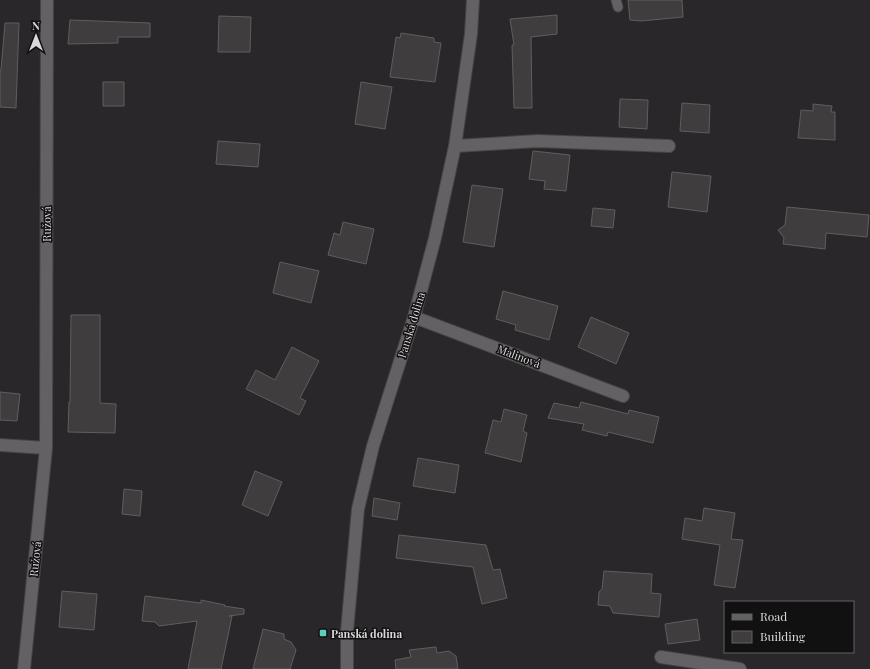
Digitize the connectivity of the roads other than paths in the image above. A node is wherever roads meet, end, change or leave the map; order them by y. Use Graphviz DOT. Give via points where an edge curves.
graph roads {
  1 [pos="47,0"];
  2 [pos="473,0"];
  3 [pos="455,146"];
  4 [pos="669,146"];
  5 [pos="414,317"];
  6 [pos="623,396"];
  7 [pos="0,446"];
  8 [pos="46,448"];
  9 [pos="662,657"];
  10 [pos="24,669"];
  11 [pos="347,669"];
  12 [pos="740,669"];
  1 -- 8 [label="street, Ružová"];
  2 -- 3 [label="street, Panská dolina" via="471,34"];
  3 -- 4 [label="street" via="538,141"];
  3 -- 5 [label="street, Panská dolina" via="435,238"];
  5 -- 6 [label="street, Malinová"];
  5 -- 11 [label="street, Panská dolina" via="373,446 358,509 347,631"];
  7 -- 8 [label="street"];
  8 -- 10 [label="street, Ružová"];
  9 -- 12 [label="street"];
}
